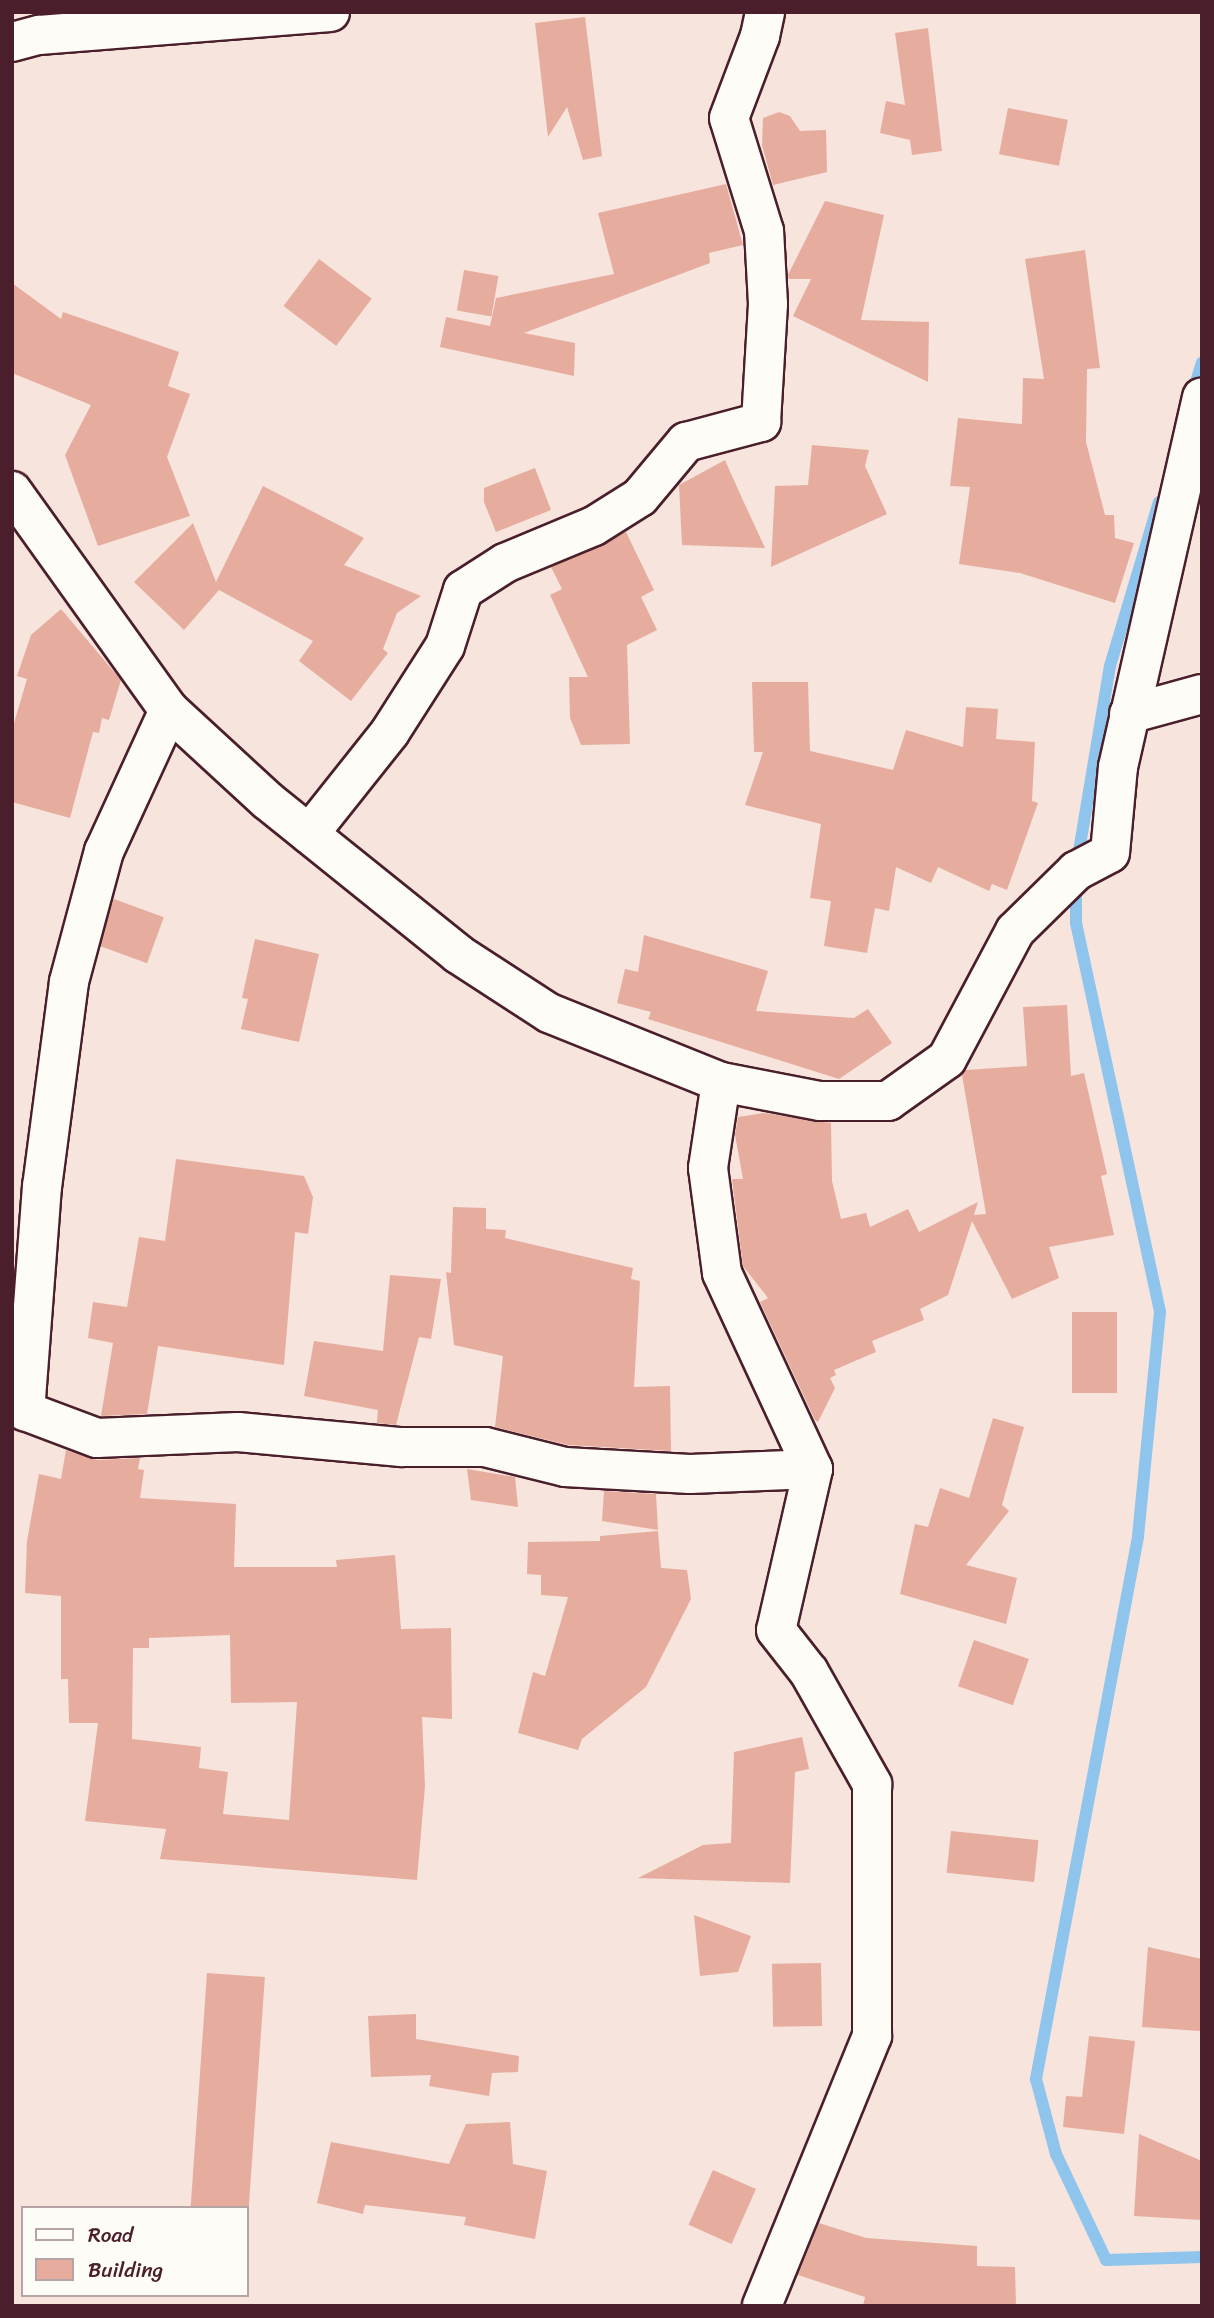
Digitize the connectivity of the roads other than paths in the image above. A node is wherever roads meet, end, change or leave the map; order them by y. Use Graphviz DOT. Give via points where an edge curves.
graph roads {
  1 [pos="330,12"];
  2 [pos="765,12"];
  3 [pos="12,42"];
  4 [pos="1202,397"];
  5 [pos="12,491"];
  6 [pos="1202,694"];
  7 [pos="169,710"];
  8 [pos="1129,714"];
  9 [pos="309,834"];
  10 [pos="722,1082"];
  11 [pos="813,1469"];
  12 [pos="762,2306"];
  1 -- 3 [label="street" via="39,35"];
  2 -- 9 [label="street" via="729,118 764,231 768,304 761,422 686,442 640,497 594,526 505,563 463,590 445,646 390,732"];
  4 -- 8 [label="street"];
  5 -- 7 [label="street"];
  6 -- 8 [label="street"];
  7 -- 9 [label="street"];
  7 -- 11 [label="street" via="104,850 69,982 42,1186 25,1411 97,1438 238,1432 401,1447 485,1447 565,1467 690,1474"];
  8 -- 10 [label="street" via="1118,766 1110,853 1076,871 1015,931 947,1059 888,1101 820,1101"];
  9 -- 10 [label="street" via="458,954 549,1013"];
  10 -- 11 [label="street" via="708,1168 722,1273"];
  11 -- 12 [label="street" via="776,1630 809,1672 872,1784 872,2035"];
}
